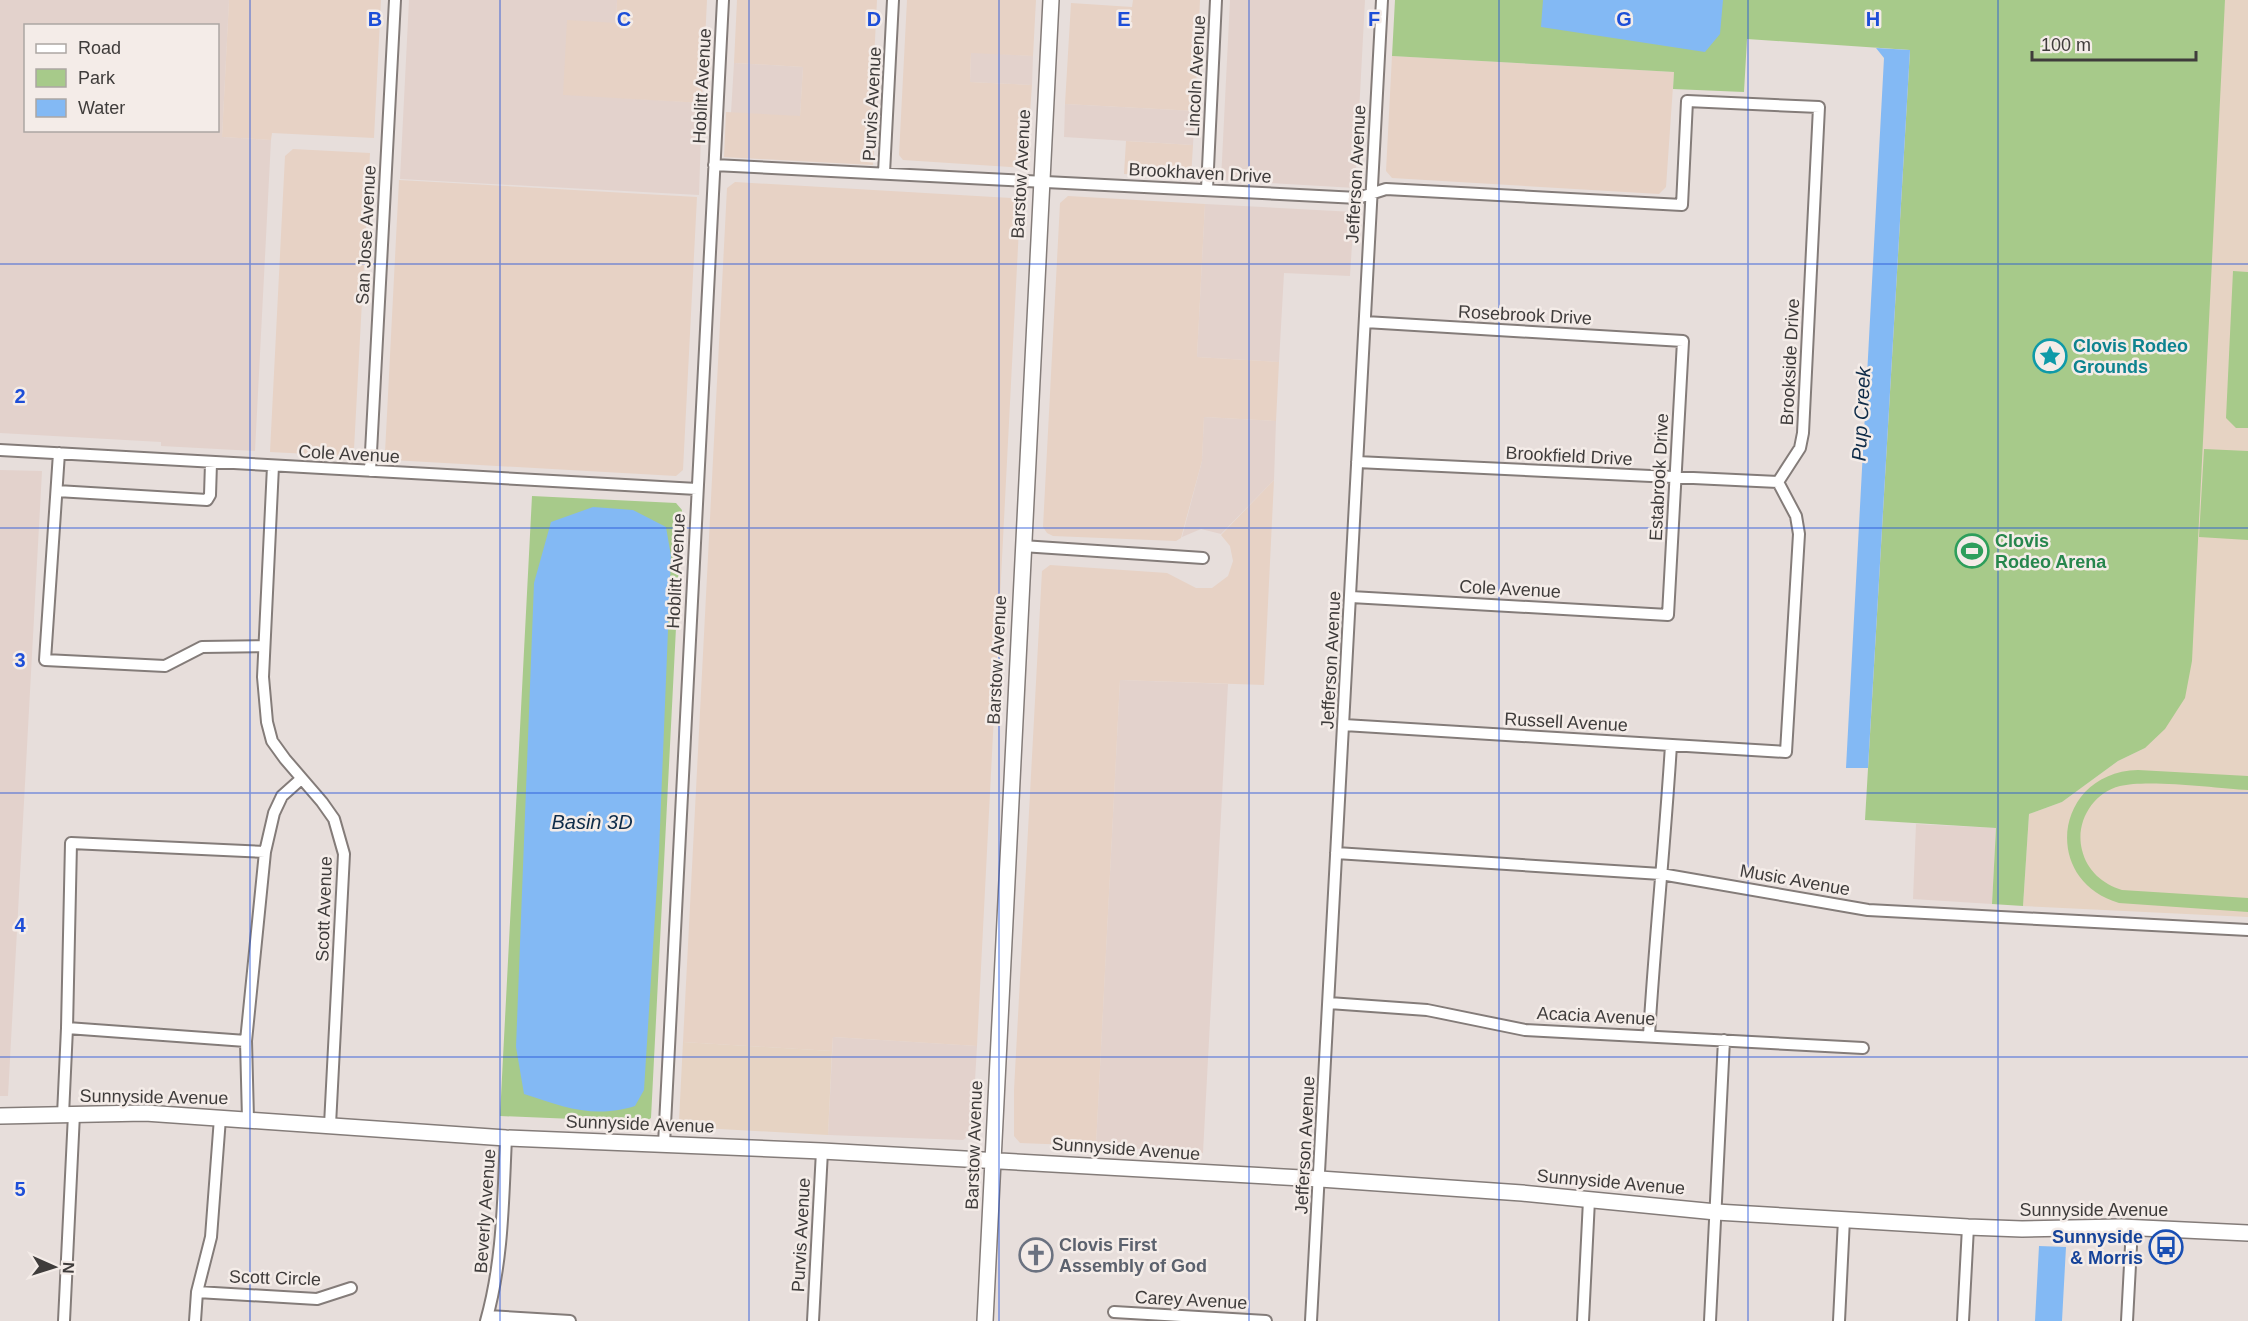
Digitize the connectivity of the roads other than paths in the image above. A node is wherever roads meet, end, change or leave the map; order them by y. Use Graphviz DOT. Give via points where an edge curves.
graph roads {
  1 [pos="395,0"];
  2 [pos="723,0"];
  3 [pos="893,0"];
  4 [pos="1051,0"];
  5 [pos="1216,0"];
  6 [pos="1382,0"];
  7 [pos="714,165"];
  8 [pos="885,173"];
  9 [pos="1040,180"];
  10 [pos="1207,189"];
  11 [pos="1371,193"];
  12 [pos="1682,205"];
  13 [pos="1365,322"];
  14 [pos="1683,341"];
  15 [pos="0,450"];
  16 [pos="59,453"];
  17 [pos="1358,462"];
  18 [pos="211,463"];
  19 [pos="273,466"];
  20 [pos="370,471"];
  21 [pos="1676,478"];
  22 [pos="1778,482"];
  23 [pos="697,489"];
  24 [pos="57,491"];
  25 [pos="1022,546"];
  26 [pos="1203,558"];
  27 [pos="1351,597"];
  28 [pos="1668,615"];
  29 [pos="264,646"];
  30 [pos="1344,725"];
  31 [pos="1671,745"];
  32 [pos="301,778"];
  33 [pos="265,852"];
  34 [pos="1336,853"];
  35 [pos="1661,874"];
  36 [pos="2248,930"];
  37 [pos="1329,1003"];
  38 [pos="67,1028"];
  39 [pos="1649,1035"];
  40 [pos="246,1041"];
  41 [pos="1724,1041"];
  42 [pos="1863,1048"];
  43 [pos="68,1115"];
  44 [pos="0,1116"];
  45 [pos="220,1118"];
  46 [pos="248,1119"];
  47 [pos="330,1125"];
  48 [pos="506,1138"];
  49 [pos="664,1144"];
  50 [pos="822,1151"];
  51 [pos="993,1160"];
  52 [pos="1320,1179"];
  53 [pos="1589,1200"];
  54 [pos="1716,1212"];
  55 [pos="1844,1219"];
  56 [pos="1968,1227"];
  57 [pos="2132,1227"];
  58 [pos="2248,1233"];
  59 [pos="351,1288"];
  60 [pos="197,1292"];
  61 [pos="1114,1312"];
  62 [pos="487,1318"];
  63 [pos="64,1321"];
  64 [pos="195,1321"];
  65 [pos="570,1321"];
  66 [pos="813,1321"];
  67 [pos="985,1321"];
  68 [pos="1266,1321"];
  69 [pos="1311,1321"];
  70 [pos="1583,1321"];
  71 [pos="1710,1321"];
  72 [pos="1839,1321"];
  73 [pos="1963,1321"];
  74 [pos="2127,1321"];
  1 -- 20 [label="street, San Jose Avenue"];
  2 -- 7 [label="street, Hoblitt Avenue"];
  3 -- 8 [label="street, Purvis Avenue"];
  4 -- 9 [label="main road, Barstow Avenue"];
  5 -- 10 [label="street, Lincoln Avenue"];
  6 -- 11 [label="street, Jefferson Avenue"];
  7 -- 8 [label="street, Brookhaven Drive"];
  7 -- 23 [label="street, Hoblitt Avenue"];
  8 -- 9 [label="street, Brookhaven Drive"];
  9 -- 10 [label="street, Brookhaven Drive"];
  9 -- 25 [label="main road, Barstow Avenue"];
  10 -- 11 [label="street, Brookhaven Drive" via="1358,198"];
  11 -- 12 [label="street, Brookhaven Drive" via="1386,189"];
  11 -- 13 [label="street, Jefferson Avenue"];
  12 -- 22 [label="street, Brookside Drive" via="1687,101 1819,107 1803,433 1796,456"];
  13 -- 14 [label="street, Rosebrook Drive"];
  13 -- 17 [label="street, Jefferson Avenue"];
  14 -- 21 [label="street, Estabrook Drive"];
  15 -- 16 [label="street, Cole Avenue"];
  16 -- 18 [label="street, Cole Avenue"];
  16 -- 24 [label="street"];
  17 -- 21 [label="street, Brookfield Drive"];
  17 -- 27 [label="street, Jefferson Avenue"];
  18 -- 19 [label="street, Cole Avenue"];
  18 -- 24 [label="street" via="207,500"];
  19 -- 20 [label="street, Cole Avenue"];
  19 -- 29 [label="street, Scott Avenue"];
  20 -- 23 [label="street, Cole Avenue"];
  21 -- 22 [label="street, Brookfield Drive"];
  21 -- 28 [label="street, Estabrook Drive"];
  22 -- 31 [label="street, Russell Avenue" via="1796,516 1798,534 1786,752"];
  23 -- 49 [label="street, Hoblitt Avenue"];
  24 -- 29 [label="street" via="45,660 165,666 202,647"];
  25 -- 26 [label="street"];
  25 -- 51 [label="main road, Barstow Avenue"];
  27 -- 28 [label="street, Cole Avenue"];
  27 -- 30 [label="street, Jefferson Avenue"];
  29 -- 32 [label="street, Scott Avenue" via="263,704 272,741"];
  30 -- 31 [label="street, Russell Avenue"];
  30 -- 34 [label="street, Jefferson Avenue"];
  31 -- 35 [label="street"];
  32 -- 33 [label="street" via="282,796"];
  32 -- 47 [label="street, Scott Avenue" via="334,819 344,854"];
  33 -- 38 [label="street" via="71,843"];
  33 -- 40 [label="street"];
  34 -- 35 [label="street, Music Avenue"];
  34 -- 37 [label="street, Jefferson Avenue"];
  35 -- 36 [label="street, Music Avenue" via="1868,910"];
  35 -- 39 [label="street"];
  37 -- 39 [label="street, Acacia Avenue" via="1427,1010 1525,1030"];
  37 -- 52 [label="street, Jefferson Avenue"];
  38 -- 40 [label="street"];
  38 -- 43 [label="street"];
  39 -- 41 [label="street, Acacia Avenue"];
  40 -- 46 [label="street"];
  41 -- 42 [label="street, Acacia Avenue"];
  41 -- 54 [label="street"];
  43 -- 44 [label="main road, Sunnyside Avenue"];
  43 -- 45 [label="main road, Sunnyside Avenue" via="145,1113"];
  43 -- 63 [label="street"];
  45 -- 46 [label="main road, Sunnyside Avenue"];
  45 -- 60 [label="street" via="211,1238"];
  46 -- 47 [label="main road, Sunnyside Avenue"];
  47 -- 48 [label="main road, Sunnyside Avenue"];
  48 -- 49 [label="main road, Sunnyside Avenue"];
  48 -- 62 [label="street, Beverly Avenue" via="500,1261"];
  49 -- 50 [label="main road, Sunnyside Avenue"];
  50 -- 51 [label="main road, Sunnyside Avenue"];
  50 -- 66 [label="street, Purvis Avenue"];
  51 -- 52 [label="main road, Sunnyside Avenue"];
  51 -- 67 [label="main road, Barstow Avenue"];
  52 -- 53 [label="main road, Sunnyside Avenue"];
  52 -- 69 [label="street, Jefferson Avenue"];
  53 -- 54 [label="main road, Sunnyside Avenue"];
  53 -- 70 [label="street"];
  54 -- 55 [label="main road, Sunnyside Avenue"];
  54 -- 71 [label="street"];
  55 -- 56 [label="main road, Sunnyside Avenue"];
  55 -- 72 [label="street"];
  56 -- 57 [label="main road, Sunnyside Avenue"];
  56 -- 73 [label="street"];
  57 -- 58 [label="main road, Sunnyside Avenue"];
  57 -- 74 [label="street"];
  59 -- 60 [label="street, Scott Circle" via="317,1299"];
  60 -- 64 [label="street"];
  61 -- 68 [label="street, Carey Avenue"];
  62 -- 65 [label="street"];
}
